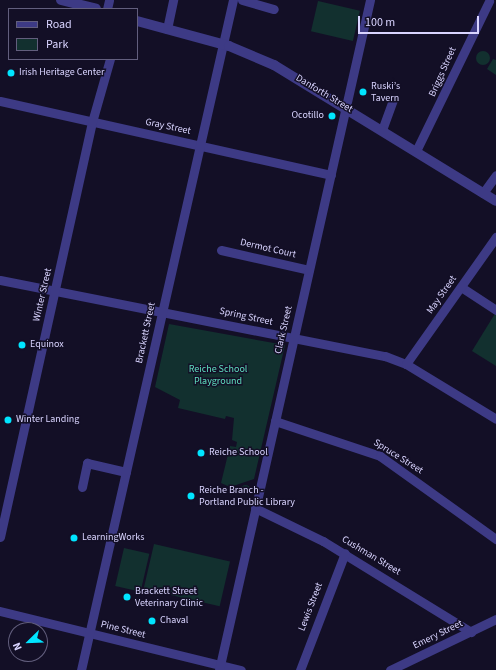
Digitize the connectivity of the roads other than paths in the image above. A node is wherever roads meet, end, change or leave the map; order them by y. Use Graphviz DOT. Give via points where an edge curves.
graph roads {
  1 [pos="60,0"];
  2 [pos="173,0"];
  3 [pos="233,0"];
  4 [pos="242,0"];
  5 [pos="370,0"];
  6 [pos="490,2"];
  7 [pos="92,8"];
  8 [pos="274,9"];
  9 [pos="138,21"];
  10 [pos="167,29"];
  11 [pos="222,44"];
  12 [pos="110,60"];
  13 [pos="393,99"];
  14 [pos="0,101"];
  15 [pos="346,106"];
  16 [pos="92,122"];
  17 [pos="382,130"];
  18 [pos="200,145"];
  19 [pos="416,151"];
  20 [pos="331,174"];
  21 [pos="496,175"];
  22 [pos="483,193"];
  23 [pos="496,201"];
  24 [pos="496,238"];
  25 [pos="221,250"];
  26 [pos="310,270"];
  27 [pos="0,280"];
  28 [pos="461,287"];
  29 [pos="56,291"];
  30 [pos="496,310"];
  31 [pos="161,312"];
  32 [pos="294,338"];
  33 [pos="406,364"];
  34 [pos="496,419"];
  35 [pos="275,421"];
  36 [pos="126,472"];
  37 [pos="82,487"];
  38 [pos="255,508"];
  39 [pos="0,537"];
  40 [pos="496,539"];
  41 [pos="345,554"];
  42 [pos="0,611"];
  43 [pos="496,619"];
  44 [pos="90,632"];
  45 [pos="470,632"];
  46 [pos="219,668"];
  47 [pos="80,669"];
  48 [pos="241,670"];
  49 [pos="300,670"];
  50 [pos="390,670"];
  1 -- 7 [label="street"];
  2 -- 10 [label="street"];
  3 -- 11 [label="street, Brackett Street"];
  4 -- 8 [label="street"];
  5 -- 15 [label="street, Clark Street"];
  6 -- 19 [label="street, Briggs Street"];
  9 -- 10 [label="street, Danforth Street"];
  10 -- 11 [label="street, Danforth Street"];
  11 -- 15 [label="street, Danforth Street" via="274,64"];
  11 -- 18 [label="street, Brackett Street"];
  12 -- 16 [label="street, Winter Street"];
  13 -- 17 [label="street"];
  14 -- 16 [label="street, Gray Street"];
  15 -- 17 [label="street, Danforth Street"];
  15 -- 20 [label="street, Clark Street"];
  16 -- 18 [label="street, Gray Street"];
  16 -- 29 [label="street, Winter Street"];
  17 -- 19 [label="street, Danforth Street"];
  18 -- 20 [label="street, Gray Street"];
  18 -- 31 [label="street, Brackett Street"];
  19 -- 22 [label="street, Danforth Street"];
  20 -- 26 [label="street, Clark Street"];
  21 -- 22 [label="street"];
  22 -- 23 [label="street, Danforth Street"];
  24 -- 28 [label="street, May Street"];
  25 -- 26 [label="street, Dermot Court"];
  26 -- 32 [label="street, Clark Street"];
  27 -- 29 [label="street, Spring Street"];
  28 -- 30 [label="street"];
  28 -- 33 [label="street, May Street"];
  29 -- 31 [label="street, Spring Street"];
  29 -- 39 [label="street, Winter Street"];
  31 -- 32 [label="street, Spring Street"];
  31 -- 36 [label="street, Brackett Street"];
  32 -- 33 [label="street, Spring Street" via="368,352"];
  32 -- 35 [label="street, Clark Street"];
  33 -- 34 [label="street, Spring Street"];
  35 -- 38 [label="street, Clark Street"];
  35 -- 40 [label="street, Spruce Street" via="380,456"];
  36 -- 37 [label="street" via="87,463"];
  36 -- 44 [label="street, Brackett Street"];
  38 -- 41 [label="street, Cushman Street"];
  38 -- 46 [label="street, Clark Street"];
  41 -- 45 [label="street, Cushman Street"];
  41 -- 49 [label="street, Lewis Street"];
  42 -- 44 [label="street, Pine Street"];
  43 -- 45 [label="street, Emery Street"];
  44 -- 46 [label="street, Pine Street"];
  44 -- 47 [label="street, Brackett Street"];
  45 -- 50 [label="street, Emery Street"];
  46 -- 48 [label="street, Pine Street"];
}
